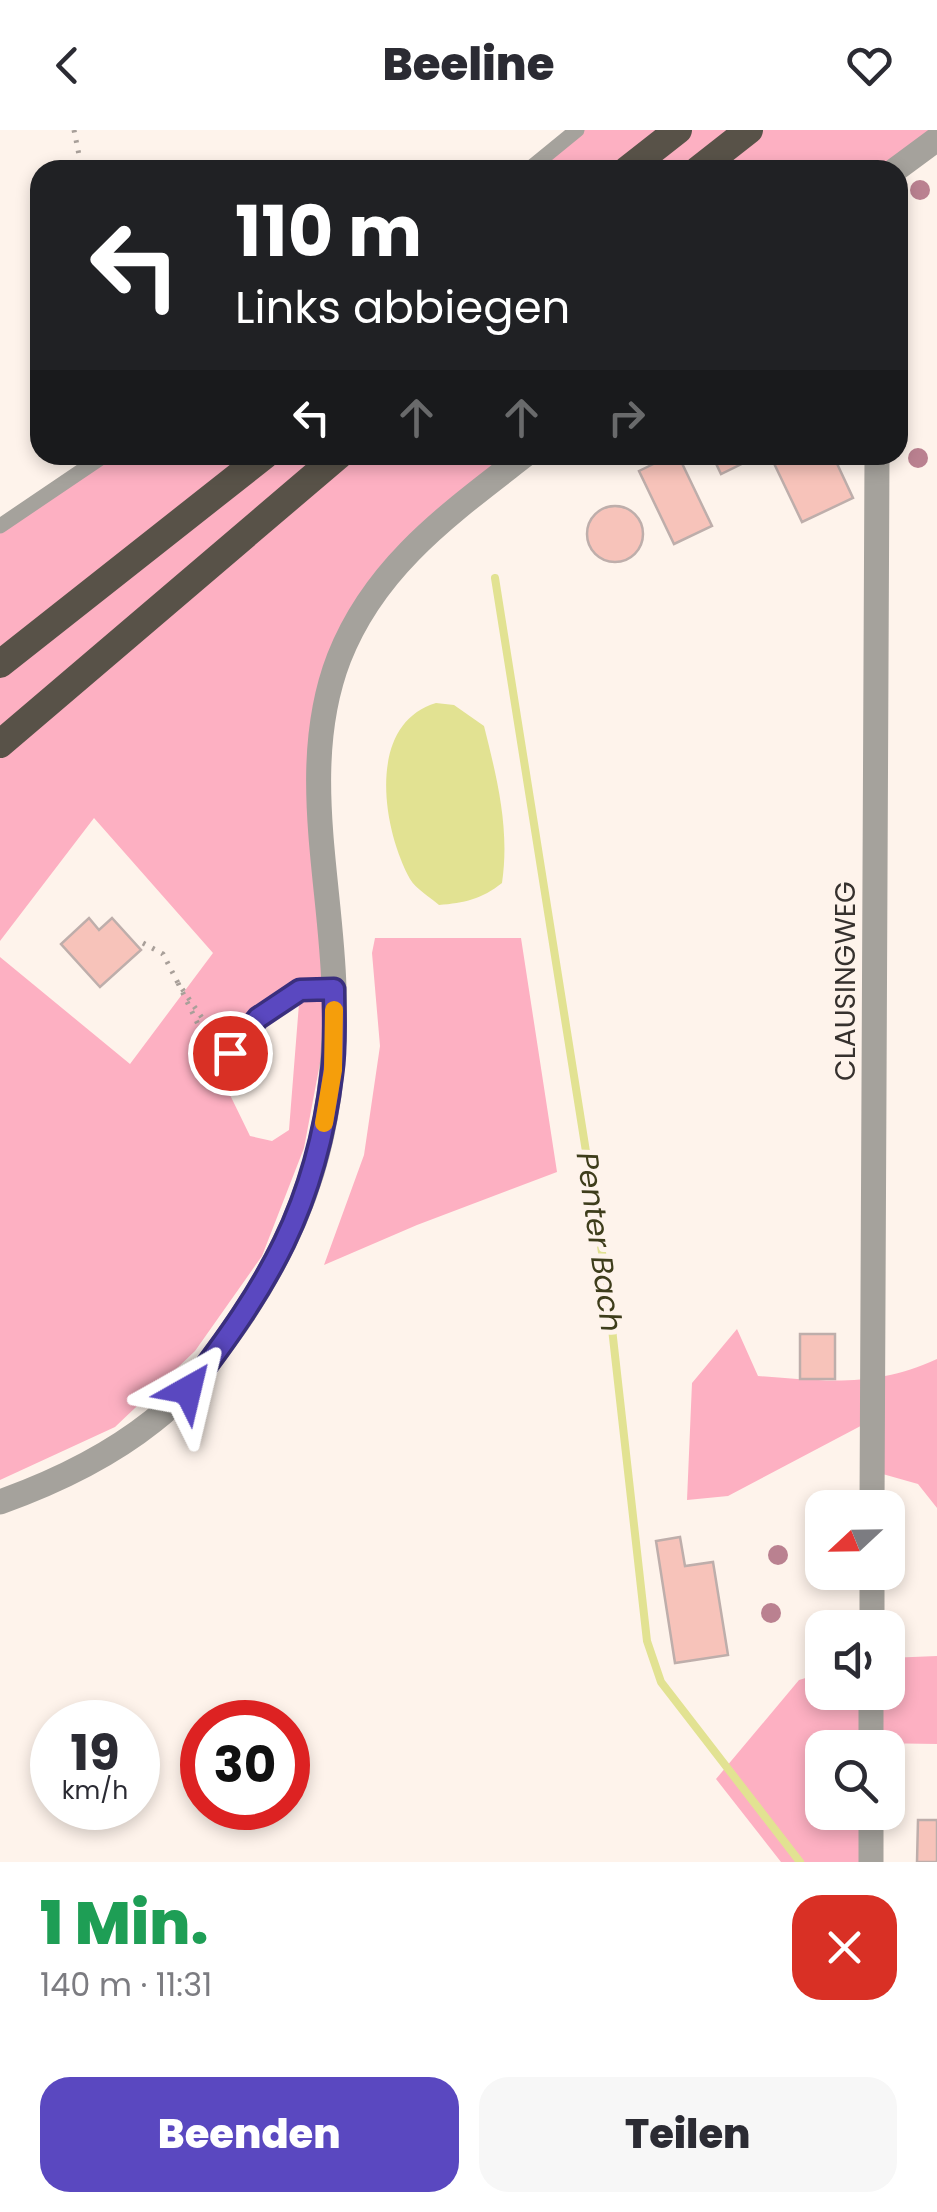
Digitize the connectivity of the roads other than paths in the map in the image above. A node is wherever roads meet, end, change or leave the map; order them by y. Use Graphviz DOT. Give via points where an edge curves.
graph roads {
  1 [pos="577,130"];
  2 [pos="678,130"];
  3 [pos="748,130"];
  4 [pos="937,138"];
  5 [pos="540,160"];
  6 [pos="640,160"];
  7 [pos="710,160"];
  8 [pos="908,160"];
  9 [pos="90,465"];
  10 [pos="253,465"];
  11 [pos="327,465"];
  12 [pos="513,465"];
  13 [pos="877,465"];
  14 [pos="0,526"];
  15 [pos="0,664"];
  16 [pos="0,744"];
  17 [pos="334,989"];
  18 [pos="230,1053"];
  19 [pos="872,1490"];
  20 [pos="0,1502"];
  21 [pos="871,1830"];
  22 [pos="870,1862"];
  1 -- 5 [label="lane"];
  2 -- 6 [label="highway"];
  3 -- 7 [label="highway"];
  4 -- 8 [label="street"];
  9 -- 14 [label="lane"];
  10 -- 15 [label="highway"];
  11 -- 16 [label="highway"];
  12 -- 17 [label="street" via="409,549 369,598 339,658 321,720 319,811"];
  13 -- 19 [label="street, CLAUSINGWEG"];
  17 -- 18 [label="lane" via="300,990 258,1018"];
  17 -- 20 [label="street" via="333,1070 320,1152 301,1208 252,1302 188,1390 152,1422"];
  21 -- 22 [label="street"];
}
